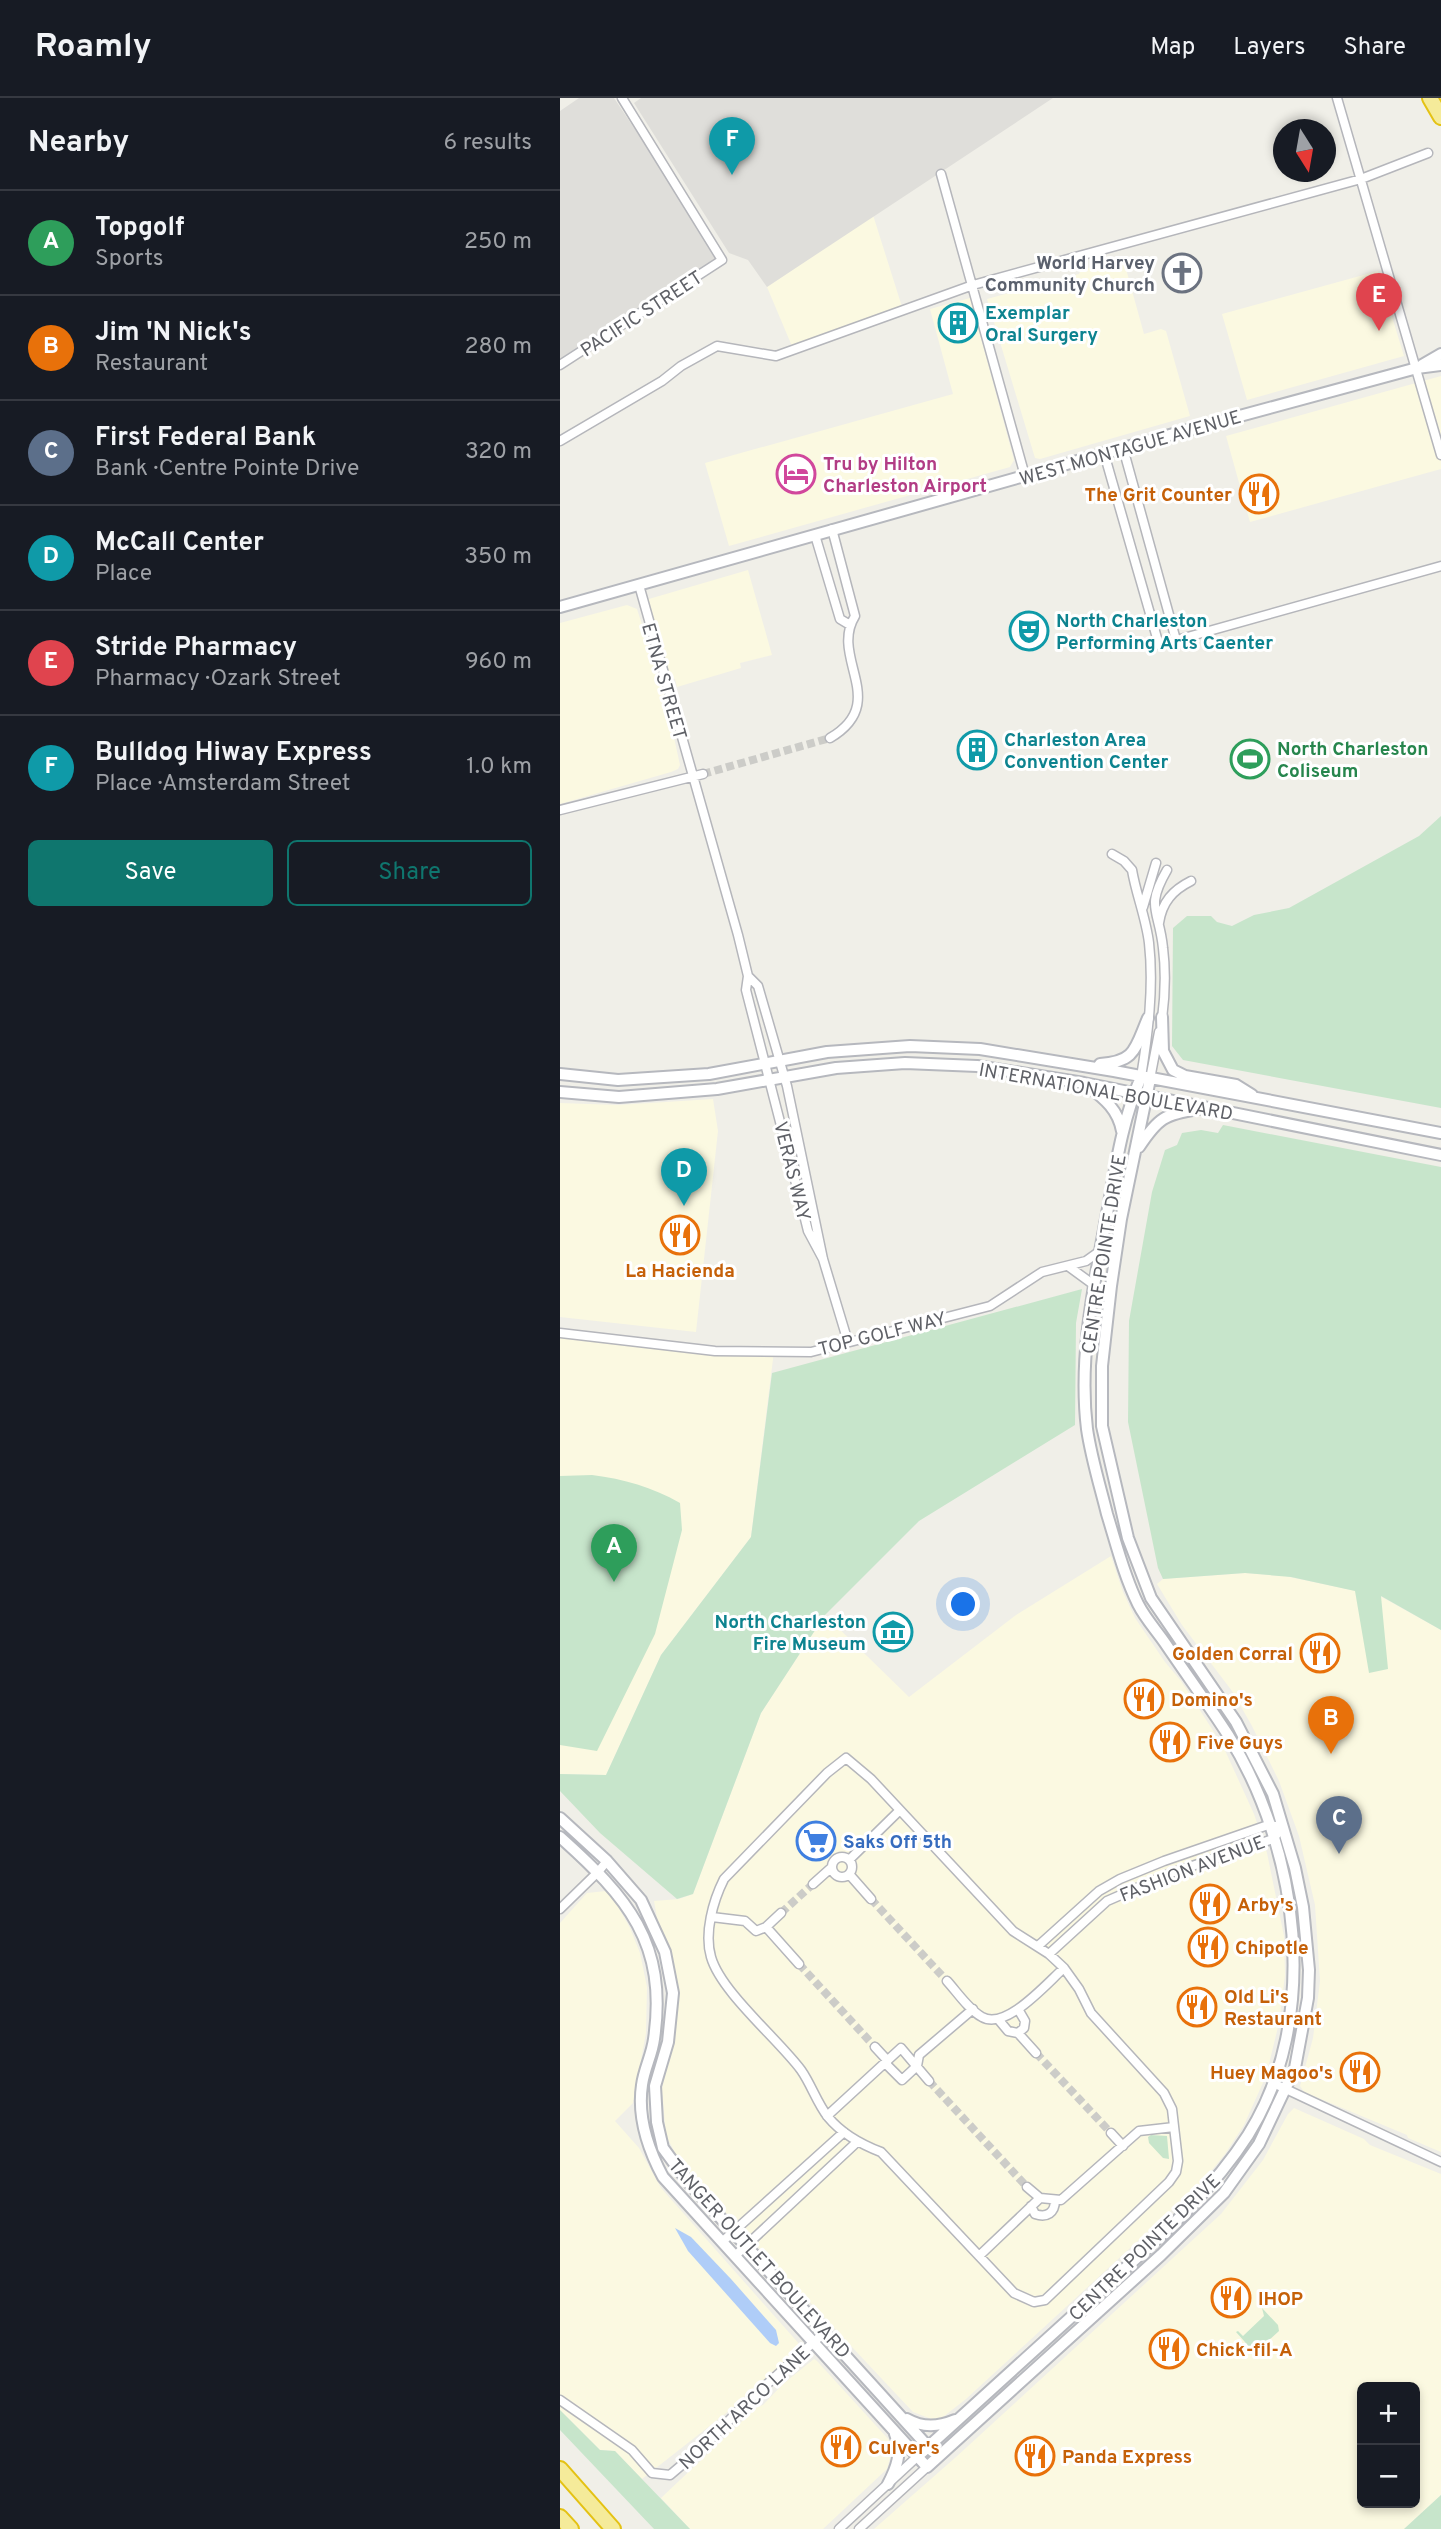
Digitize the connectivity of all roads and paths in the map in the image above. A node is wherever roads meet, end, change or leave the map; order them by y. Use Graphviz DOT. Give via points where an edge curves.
graph roads {
  1 [pos="622,98"];
  2 [pos="1338,98"];
  3 [pos="1430,98"];
  4 [pos="1441,117"];
  5 [pos="1428,153"];
  6 [pos="941,174"];
  7 [pos="1361,179"];
  8 [pos="973,285"];
  9 [pos="1441,355"];
  10 [pos="560,365"];
  11 [pos="1441,365"];
  12 [pos="1417,368"];
  13 [pos="560,441"];
  14 [pos="1123,448"];
  15 [pos="1104,453"];
  16 [pos="1441,455"];
  17 [pos="1025,476"];
  18 [pos="832,530"];
  19 [pos="815,535"];
  20 [pos="1441,566"];
  21 [pos="639,585"];
  22 [pos="560,607"];
  23 [pos="850,625"];
  24 [pos="1176,640"];
  25 [pos="830,738"];
  26 [pos="703,774"];
  27 [pos="693,776"];
  28 [pos="560,810"];
  29 [pos="1112,854"];
  30 [pos="1156,863"];
  31 [pos="1167,870"];
  32 [pos="1191,881"];
  33 [pos="1143,912"];
  34 [pos="1158,926"];
  35 [pos="748,976"];
  36 [pos="1162,1017"];
  37 [pos="1148,1018"];
  38 [pos="779,1061"];
  39 [pos="766,1063"];
  40 [pos="1081,1065"];
  41 [pos="560,1074"];
  42 [pos="784,1077"];
  43 [pos="1145,1078"];
  44 [pos="770,1080"];
  45 [pos="1084,1083"];
  46 [pos="560,1092"];
  47 [pos="1133,1094"];
  48 [pos="1146,1096"];
  49 [pos="1258,1099"];
  50 [pos="1205,1108"];
  51 [pos="1441,1133"];
  52 [pos="1122,1134"];
  53 [pos="1135,1153"];
  54 [pos="1441,1155"];
  55 [pos="1100,1251"];
  56 [pos="823,1259"];
  57 [pos="1068,1266"];
  58 [pos="1094,1285"];
  59 [pos="560,1333"];
  60 [pos="848,1342"];
  61 [pos="900,1810"];
  62 [pos="560,1818"];
  63 [pos="1268,1825"];
  64 [pos="1283,1827"];
  65 [pos="560,1837"];
  66 [pos="1273,1839"];
  67 [pos="849,1860"];
  68 [pos="607,1861"];
  69 [pos="832,1867"];
  70 [pos="598,1872"];
  71 [pos="849,1874"];
  72 [pos="813,1884"];
  73 [pos="872,1899"];
  74 [pos="560,1909"];
  75 [pos="781,1913"];
  76 [pos="712,1917"];
  77 [pos="766,1927"];
  78 [pos="1038,1947"];
  79 [pos="1049,1954"];
  80 [pos="799,1964"];
  81 [pos="1064,1968"];
  82 [pos="947,1981"];
  83 [pos="973,2009"];
  84 [pos="1018,2009"];
  85 [pos="998,2020"];
  86 [pos="1018,2033"];
  87 [pos="875,2047"];
  88 [pos="1036,2053"];
  89 [pos="887,2060"];
  90 [pos="917,2066"];
  91 [pos="929,2081"];
  92 [pos="1273,2083"];
  93 [pos="1285,2089"];
  94 [pos="827,2116"];
  95 [pos="1174,2127"];
  96 [pos="844,2132"];
  97 [pos="1111,2133"];
  98 [pos="857,2142"];
  99 [pos="1122,2146"];
  100 [pos="1441,2162"];
  101 [pos="1027,2187"];
  102 [pos="1040,2198"];
  103 [pos="1055,2200"];
  104 [pos="1031,2206"];
  105 [pos="733,2231"];
  106 [pos="723,2241"];
  107 [pos="746,2246"];
  108 [pos="736,2255"];
  109 [pos="979,2256"];
  110 [pos="825,2332"];
  111 [pos="815,2342"];
  112 [pos="560,2400"];
  113 [pos="902,2416"];
  114 [pos="962,2416"];
  115 [pos="891,2425"];
  116 [pos="929,2447"];
  117 [pos="919,2456"];
  118 [pos="938,2457"];
  119 [pos="927,2467"];
  120 [pos="560,2469"];
  121 [pos="888,2484"];
  122 [pos="560,2517"];
  123 [pos="571,2529"];
  124 [pos="613,2529"];
  125 [pos="839,2529"];
  126 [pos="859,2529"];
  1 -- 10 [label="street, PACIFIC STREET" via="722,260"];
  2 -- 7 [label="street"];
  3 -- 4 [label="highway"];
  5 -- 7 [label="street"];
  6 -- 8 [label="street"];
  7 -- 8 [label="street"];
  7 -- 12 [label="street"];
  8 -- 13 [label="street" via="776,356 717,346"];
  8 -- 17 [label="street"];
  9 -- 12 [label="street, WEST MONTAGUE AVENUE"];
  11 -- 12 [label="street, WEST MONTAGUE AVENUE"];
  12 -- 14 [label="street, WEST MONTAGUE AVENUE"];
  12 -- 16 [label="street"];
  14 -- 15 [label="street, WEST MONTAGUE AVENUE"];
  14 -- 24 [label="street"];
  15 -- 17 [label="street, WEST MONTAGUE AVENUE"];
  15 -- 24 [label="street" via="1159,645"];
  17 -- 18 [label="street, WEST MONTAGUE AVENUE"];
  18 -- 19 [label="street, WEST MONTAGUE AVENUE"];
  18 -- 23 [label="street" via="855,616"];
  19 -- 21 [label="street, WEST MONTAGUE AVENUE"];
  19 -- 23 [label="street" via="840,619"];
  20 -- 24 [label="street"];
  21 -- 22 [label="street, WEST MONTAGUE AVENUE"];
  21 -- 27 [label="street, ETNA STREET"];
  23 -- 25 [label="street" via="858,705 852,719"];
  26 -- 27 [label="street"];
  27 -- 28 [label="street"];
  27 -- 35 [label="street, ETNA STREET"];
  29 -- 33 [label="street" via="1132,870"];
  30 -- 33 [label="street"];
  31 -- 34 [label="street" via="1156,889"];
  32 -- 34 [label="street" via="1166,901"];
  33 -- 37 [label="street" via="1150,965"];
  34 -- 36 [label="street" via="1165,973"];
  35 -- 38 [label="street, VERAS WAY" via="758,986"];
  35 -- 39 [label="street, VERAS WAY" via="746,990"];
  36 -- 43 [label="street"];
  36 -- 49 [label="street" via="1163,1051 1173,1070 1236,1085"];
  37 -- 40 [label="street" via="1128,1057 1114,1064"];
  37 -- 43 [label="street"];
  38 -- 39 [label="street, INTERNATIONAL BOULEVARD"];
  38 -- 40 [label="street, INTERNATIONAL BOULEVARD" via="910,1046 981,1049"];
  38 -- 42 [label="street, VERAS WAY"];
  39 -- 41 [label="street, INTERNATIONAL BOULEVARD" via="709,1074 618,1080"];
  39 -- 44 [label="street, VERAS WAY"];
  40 -- 43 [label="street, INTERNATIONAL BOULEVARD"];
  42 -- 44 [label="street, INTERNATIONAL BOULEVARD"];
  42 -- 45 [label="street, INTERNATIONAL BOULEVARD" via="905,1063 976,1066"];
  42 -- 56 [label="street, VERAS WAY"];
  43 -- 47 [label="street, CENTRE POINTE DRIVE"];
  43 -- 48 [label="street, CENTRE POINTE DRIVE"];
  43 -- 49 [label="street, INTERNATIONAL BOULEVARD"];
  44 -- 46 [label="street, INTERNATIONAL BOULEVARD" via="620,1097"];
  44 -- 56 [label="street, VERAS WAY" via="808,1231"];
  45 -- 47 [label="street, INTERNATIONAL BOULEVARD"];
  45 -- 52 [label="street" via="1110,1105"];
  47 -- 48 [label="street, INTERNATIONAL BOULEVARD"];
  47 -- 52 [label="street, CENTRE POINTE DRIVE"];
  48 -- 50 [label="street, INTERNATIONAL BOULEVARD"];
  48 -- 53 [label="street, CENTRE POINTE DRIVE"];
  49 -- 51 [label="street, INTERNATIONAL BOULEVARD"];
  50 -- 53 [label="street" via="1162,1118"];
  50 -- 54 [label="street, INTERNATIONAL BOULEVARD"];
  52 -- 55 [label="street, CENTRE POINTE DRIVE"];
  53 -- 64 [label="street, CENTRE POINTE DRIVE" via="1108,1313 1102,1426 1128,1538 1151,1598 1236,1722 1273,1794"];
  55 -- 57 [label="street, TOP GOLF WAY" via="1087,1261"];
  55 -- 58 [label="street, CENTRE POINTE DRIVE"];
  56 -- 60 [label="street, VERAS WAY"];
  57 -- 58 [label="street"];
  57 -- 60 [label="street, TOP GOLF WAY" via="1042,1272 990,1306"];
  58 -- 63 [label="street, CENTRE POINTE DRIVE" via="1086,1406 1094,1465 1116,1544 1138,1604 1226,1732"];
  59 -- 60 [label="street, TOP GOLF WAY" via="716,1350 811,1352"];
  61 -- 67 [label="street"];
  61 -- 76 [label="street" via="846,1758 733,1868 715,1898"];
  61 -- 78 [label="street" via="1013,1931"];
  62 -- 68 [label="street, TANGER OUTLET BOULEVARD"];
  63 -- 64 [label="street, FASHION AVENUE"];
  63 -- 66 [label="street, CENTRE POINTE DRIVE"];
  63 -- 78 [label="street, FASHION AVENUE" via="1119,1879 1099,1891"];
  64 -- 66 [label="street, FASHION AVENUE"];
  64 -- 93 [label="street, CENTRE POINTE DRIVE" via="1303,1907 1309,1970 1296,2068"];
  65 -- 70 [label="street, TANGER OUTLET BOULEVARD"];
  66 -- 79 [label="street, FASHION AVENUE" via="1171,1872 1107,1901"];
  66 -- 92 [label="street, CENTRE POINTE DRIVE" via="1295,1951 1293,2006"];
  67 -- 69 [label="street" via="840,1857"];
  67 -- 71 [label="street"];
  68 -- 70 [label="street"];
  68 -- 105 [label="street, TANGER OUTLET BOULEVARD" via="641,1900 665,1952 673,1993 668,2042 655,2086 663,2148"];
  69 -- 71 [label="street" via="838,1876"];
  69 -- 72 [label="street"];
  70 -- 74 [label="street"];
  70 -- 106 [label="street, TANGER OUTLET BOULEVARD" via="629,1907 652,1957 657,1984 654,2041 641,2101 650,2154 663,2177"];
  71 -- 73 [label="street"];
  75 -- 77 [label="street"];
  76 -- 77 [label="street" via="745,1921 756,1931"];
  76 -- 94 [label="street" via="710,1956 723,1982 802,2071"];
  77 -- 80 [label="street"];
  78 -- 79 [label="street"];
  79 -- 81 [label="street"];
  81 -- 84 [label="street"];
  81 -- 95 [label="street" via="1091,2013 1164,2093"];
  82 -- 83 [label="street"];
  83 -- 85 [label="street" via="981,2017"];
  83 -- 90 [label="street" via="919,2056"];
  84 -- 85 [label="street"];
  84 -- 86 [label="street" via="1025,2021"];
  85 -- 86 [label="street" via="1008,2031"];
  86 -- 88 [label="street"];
  87 -- 89 [label="street"];
  89 -- 90 [label="street" via="901,2048"];
  89 -- 90 [label="street" via="902,2080"];
  89 -- 94 [label="street"];
  90 -- 91 [label="street"];
  92 -- 93 [label="street"];
  92 -- 114 [label="street, CENTRE POINTE DRIVE" via="1250,2133 1213,2184"];
  93 -- 100 [label="street"];
  93 -- 118 [label="street, CENTRE POINTE DRIVE" via="1259,2144 1224,2193"];
  94 -- 96 [label="street"];
  95 -- 99 [label="street" via="1139,2131"];
  95 -- 109 [label="street" via="1178,2161 1169,2182 1045,2300 1034,2302 1014,2293"];
  96 -- 98 [label="street"];
  96 -- 105 [label="street"];
  97 -- 99 [label="street"];
  98 -- 107 [label="street"];
  98 -- 109 [label="street" via="881,2152"];
  99 -- 103 [label="street" via="1061,2200"];
  101 -- 102 [label="street"];
  102 -- 103 [label="street"];
  102 -- 104 [label="street"];
  103 -- 104 [label="street" via="1051,2214 1043,2217"];
  104 -- 109 [label="street"];
  105 -- 106 [label="street"];
  105 -- 107 [label="street, TANGER OUTLET BOULEVARD"];
  106 -- 108 [label="street, TANGER OUTLET BOULEVARD"];
  107 -- 108 [label="street"];
  107 -- 110 [label="street, TANGER OUTLET BOULEVARD"];
  108 -- 111 [label="street, TANGER OUTLET BOULEVARD"];
  110 -- 111 [label="street, NORTH ARCO LANE"];
  110 -- 113 [label="street, TANGER OUTLET BOULEVARD"];
  111 -- 112 [label="street, NORTH ARCO LANE" via="670,2475 652,2473 632,2450"];
  111 -- 115 [label="street, TANGER OUTLET BOULEVARD"];
  113 -- 114 [label="street" via="931,2426"];
  113 -- 116 [label="street, TANGER OUTLET BOULEVARD"];
  114 -- 116 [label="street, CENTRE POINTE DRIVE"];
  115 -- 117 [label="street, TANGER OUTLET BOULEVARD"];
  115 -- 121 [label="street" via="898,2458"];
  116 -- 117 [label="street, CENTRE POINTE DRIVE"];
  116 -- 118 [label="street, TANGER OUTLET BOULEVARD"];
  117 -- 119 [label="street, TANGER OUTLET BOULEVARD"];
  117 -- 121 [label="street, CENTRE POINTE DRIVE"];
  118 -- 119 [label="street, CENTRE POINTE DRIVE"];
  119 -- 126 [label="street, CENTRE POINTE DRIVE"];
  120 -- 124 [label="highway"];
  121 -- 125 [label="street, CENTRE POINTE DRIVE"];
  122 -- 123 [label="highway"];
}
